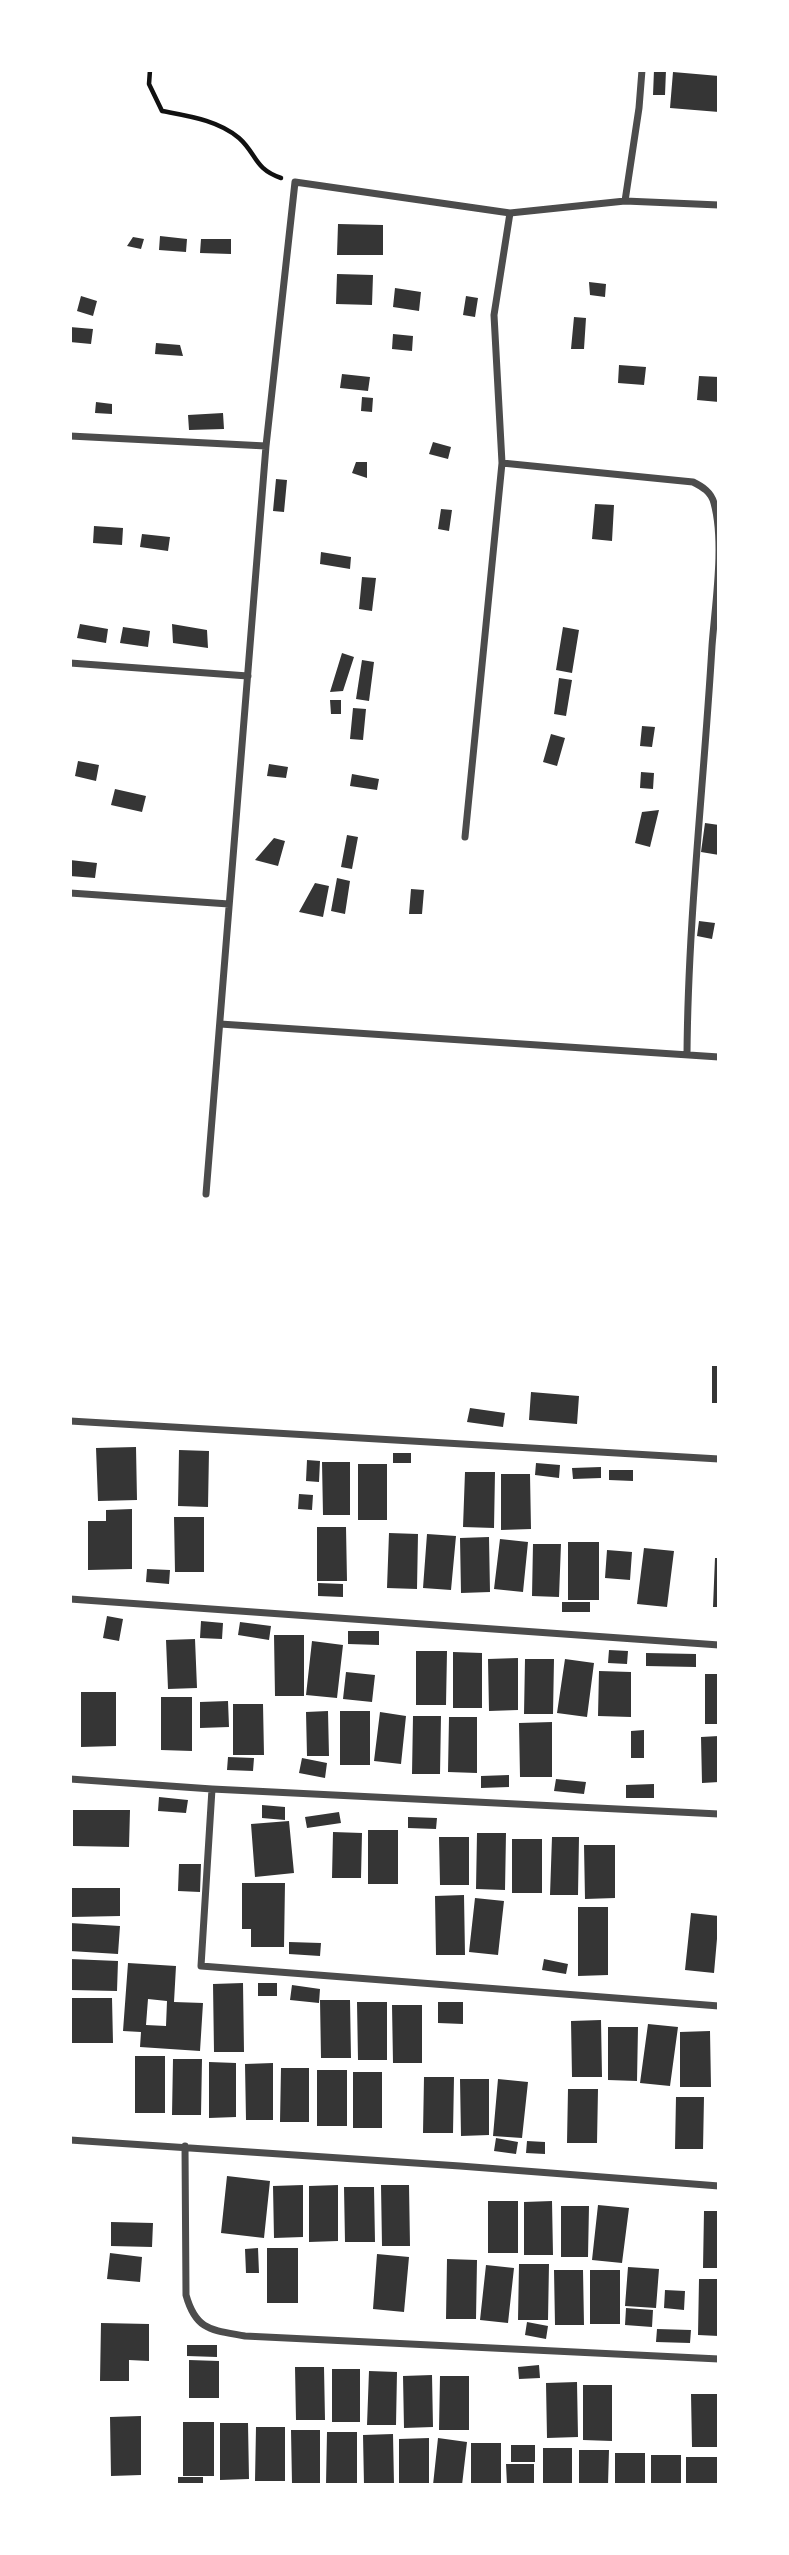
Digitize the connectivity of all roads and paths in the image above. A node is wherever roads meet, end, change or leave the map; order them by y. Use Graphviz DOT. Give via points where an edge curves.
graph roads {
  1 [pos="150,70"];
  2 [pos="642,70"];
  3 [pos="295,182"];
  4 [pos="625,201"];
  5 [pos="719,205"];
  6 [pos="510,213"];
  7 [pos="70,436"];
  8 [pos="266,446"];
  9 [pos="502,463"];
  10 [pos="70,663"];
  11 [pos="248,676"];
  12 [pos="465,837"];
  13 [pos="70,893"];
  14 [pos="229,904"];
  15 [pos="220,1024"];
  16 [pos="687,1055"];
  17 [pos="719,1057"];
  18 [pos="206,1194"];
  19 [pos="70,1421"];
  20 [pos="719,1459"];
  21 [pos="70,1599"];
  22 [pos="719,1645"];
  23 [pos="70,1779"];
  24 [pos="212,1789"];
  25 [pos="719,1814"];
  26 [pos="719,2006"];
  27 [pos="70,2140"];
  28 [pos="185,2146"];
  29 [pos="719,2186"];
  30 [pos="719,2359"];
  1 -- 3 [label="path" via="149,84 162,111 201,118 238,137 266,173"];
  2 -- 4 [label="street"];
  3 -- 6 [label="street"];
  3 -- 8 [label="street"];
  4 -- 5 [label="street"];
  4 -- 6 [label="street"];
  6 -- 9 [label="street" via="494,315"];
  7 -- 8 [label="street"];
  8 -- 11 [label="street"];
  9 -- 12 [label="street"];
  9 -- 16 [label="street" via="693,482 706,488 714,500 719,537 691,909"];
  10 -- 11 [label="street"];
  11 -- 14 [label="street"];
  13 -- 14 [label="street"];
  14 -- 15 [label="street"];
  15 -- 16 [label="street"];
  15 -- 18 [label="street"];
  16 -- 17 [label="street"];
  19 -- 20 [label="street"];
  21 -- 22 [label="street"];
  23 -- 24 [label="street"];
  24 -- 25 [label="street"];
  24 -- 26 [label="street" via="201,1966"];
  27 -- 28 [label="street"];
  28 -- 29 [label="street"];
  28 -- 30 [label="street" via="186,2295 199,2324 245,2336"];
}
